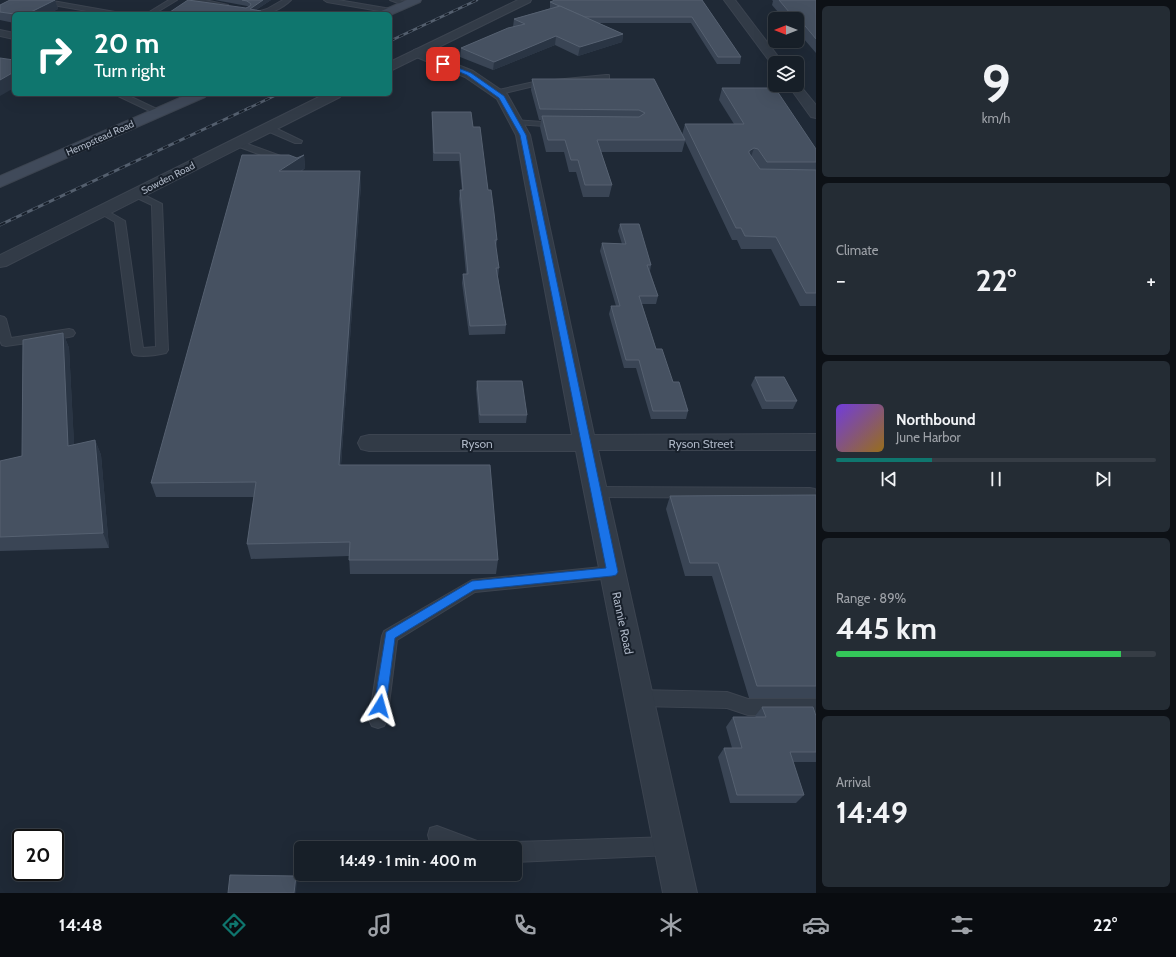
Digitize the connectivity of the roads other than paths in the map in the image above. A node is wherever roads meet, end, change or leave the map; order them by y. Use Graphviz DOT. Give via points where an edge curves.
graph roads {
  1 [pos="36,0"];
  2 [pos="174,0"];
  3 [pos="193,0"];
  4 [pos="288,0"];
  5 [pos="326,0"];
  6 [pos="526,0"];
  7 [pos="729,0"];
  8 [pos="411,2"];
  9 [pos="231,6"];
  10 [pos="389,8"];
  11 [pos="104,12"];
  12 [pos="153,12"];
  13 [pos="260,12"];
  14 [pos="0,33"];
  15 [pos="12,36"];
  16 [pos="418,53"];
  17 [pos="772,56"];
  18 [pos="392,66"];
  19 [pos="606,77"];
  20 [pos="801,92"];
  21 [pos="497,93"];
  22 [pos="123,96"];
  23 [pos="195,96"];
  24 [pos="332,96"];
  25 [pos="811,102"];
  26 [pos="159,112"];
  27 [pos="816,114"];
  28 [pos="516,122"];
  29 [pos="563,125"];
  30 [pos="268,128"];
  31 [pos="298,141"];
  32 [pos="237,143"];
  33 [pos="292,164"];
  34 [pos="0,182"];
  35 [pos="136,194"];
  36 [pos="101,211"];
  37 [pos="0,262"];
  38 [pos="0,319"];
  39 [pos="68,334"];
  40 [pos="816,442"];
  41 [pos="369,443"];
  42 [pos="585,443"];
  43 [pos="596,492"];
  44 [pos="810,493"];
  45 [pos="612,572"];
  46 [pos="639,698"];
  47 [pos="816,707"];
  48 [pos="378,720"];
  49 [pos="437,835"];
  50 [pos="452,841"];
  51 [pos="671,846"];
  52 [pos="522,852"];
  53 [pos="680,893"];
  1 -- 11 [label="lane"];
  2 -- 12 [label="lane"];
  3 -- 9 [label="lane"];
  4 -- 13 [label="lane" via="269,11"];
  5 -- 10 [label="lane"];
  6 -- 16 [label="street"];
  7 -- 17 [label="street"];
  8 -- 10 [label="main road"];
  14 -- 15 [label="street"];
  16 -- 18 [label="street"];
  16 -- 21 [label="street, Rannie Road" via="469,74"];
  19 -- 21 [label="lane" via="534,84"];
  20 -- 25 [label="street"];
  21 -- 28 [label="street, Rannie Road"];
  22 -- 26 [label="lane"];
  23 -- 26 [label="main road, Hempstead Road"];
  24 -- 30 [label="street, Sowden Road"];
  25 -- 27 [label="street"];
  26 -- 34 [label="main road, Hempstead Road"];
  28 -- 29 [label="lane"];
  28 -- 42 [label="street, Rannie Road" via="523,135"];
  30 -- 31 [label="lane"];
  30 -- 32 [label="street, Sowden Road"];
  32 -- 33 [label="lane"];
  32 -- 35 [label="street, Sowden Road"];
  35 -- 36 [label="street, Sowden Road"];
  35 -- 36 [label="lane" via="157,204 162,350 138,352 120,221"];
  36 -- 37 [label="street, Sowden Road"];
  38 -- 39 [label="lane" via="6,342"];
  40 -- 42 [label="street, Ryson Street"];
  41 -- 42 [label="street, Ryson"];
  42 -- 43 [label="street, Rannie Road"];
  43 -- 44 [label="lane"];
  43 -- 45 [label="street, Rannie Road"];
  45 -- 46 [label="street, Rannie Road"];
  45 -- 48 [label="lane" via="472,586 390,636"];
  46 -- 47 [label="lane" via="727,700 748,707"];
  46 -- 51 [label="street, Rannie Road"];
  49 -- 50 [label="lane"];
  51 -- 52 [label="lane"];
  51 -- 53 [label="street, Rannie Road"];
}
